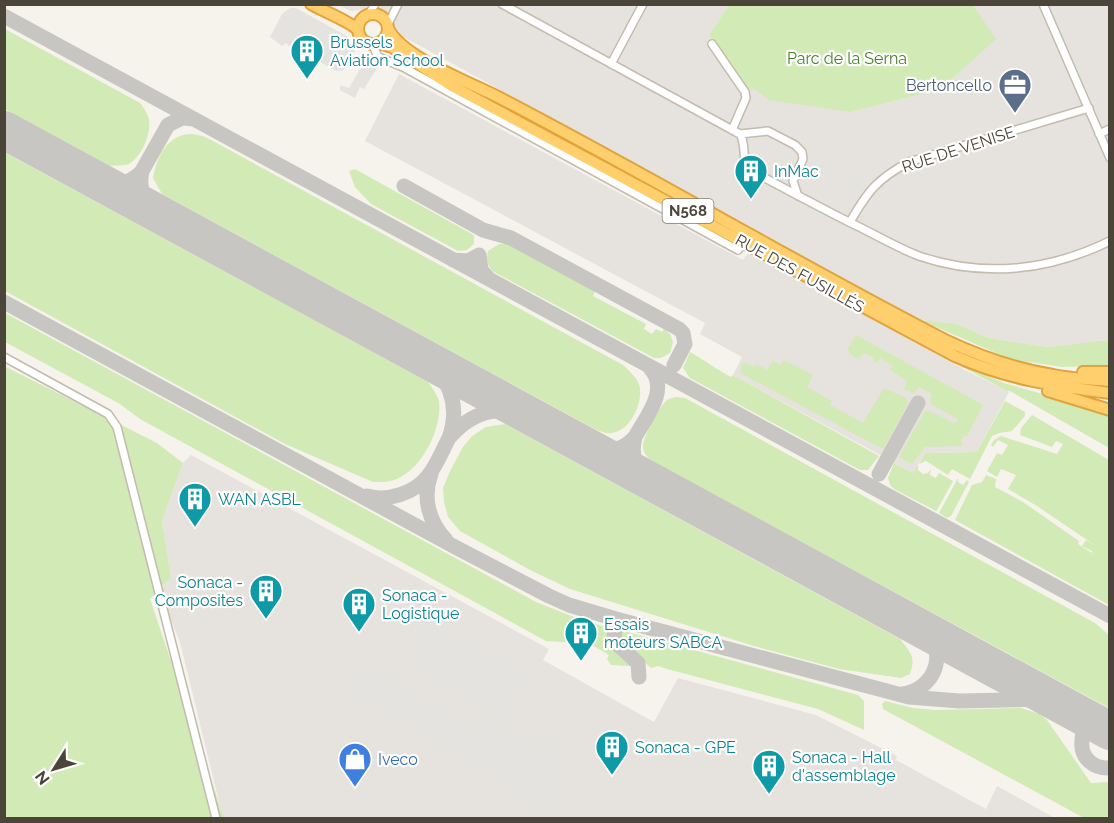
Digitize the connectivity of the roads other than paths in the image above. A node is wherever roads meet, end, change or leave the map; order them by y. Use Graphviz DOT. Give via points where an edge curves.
graph roads {
  1 [pos="303,4"];
  2 [pos="311,4"];
  3 [pos="325,4"];
  4 [pos="389,4"];
  5 [pos="396,4"];
  6 [pos="502,4"];
  7 [pos="644,4"];
  8 [pos="1047,6"];
  9 [pos="369,12"];
  10 [pos="335,18"];
  11 [pos="388,26"];
  12 [pos="358,30"];
  13 [pos="375,43"];
  14 [pos="712,44"];
  15 [pos="611,64"];
  16 [pos="1089,108"];
  17 [pos="1110,129"];
  18 [pos="736,132"];
  19 [pos="1100,134"];
  20 [pos="1110,158"];
  21 [pos="798,196"];
  22 [pos="850,222"];
  23 [pos="1110,241"];
  24 [pos="4,357"];
  25 [pos="1014,366"];
  26 [pos="1110,372"];
  27 [pos="1000,374"];
  28 [pos="1110,381"];
  29 [pos="1110,393"];
  30 [pos="1110,410"];
  31 [pos="216,819"];
  1 -- 10 [label="highway"];
  2 -- 10 [label="highway, N568"];
  3 -- 9 [label="highway, N568" via="349,17"];
  4 -- 5 [label="street"];
  5 -- 11 [label="street"];
  6 -- 15 [label="street"];
  7 -- 15 [label="street"];
  8 -- 16 [label="street"];
  9 -- 11 [label="highway, N568" via="382,16"];
  9 -- 12 [label="highway"];
  10 -- 12 [label="highway, N568"];
  11 -- 13 [label="highway" via="387,35"];
  11 -- 25 [label="highway, RUE DES FUSILLÉS / N568" via="396,40 441,69 936,335"];
  12 -- 13 [label="highway, N568" via="363,39"];
  13 -- 27 [label="highway, RUE DES FUSILLÉS / N568" via="392,46 452,86 740,246 940,349"];
  14 -- 18 [label="street" via="745,92"];
  15 -- 18 [label="street"];
  16 -- 19 [label="street"];
  16 -- 22 [label="street, RUE DE VENISE" via="909,162 874,186"];
  17 -- 19 [label="street"];
  18 -- 21 [label="street" via="744,146 748,169"];
  18 -- 21 [label="street" via="768,131 802,152 803,159 793,181"];
  19 -- 20 [label="street"];
  21 -- 22 [label="street"];
  22 -- 23 [label="street" via="918,255 972,268 1035,266 1075,256"];
  24 -- 31 [label="street" via="108,414 117,427"];
  25 -- 26 [label="highway"];
  25 -- 28 [label="highway, RUE DES FUSILLÉS / N568" via="1056,376"];
  27 -- 29 [label="highway, RUE DES FUSILLÉS / N568"];
  27 -- 30 [label="highway"];
}
